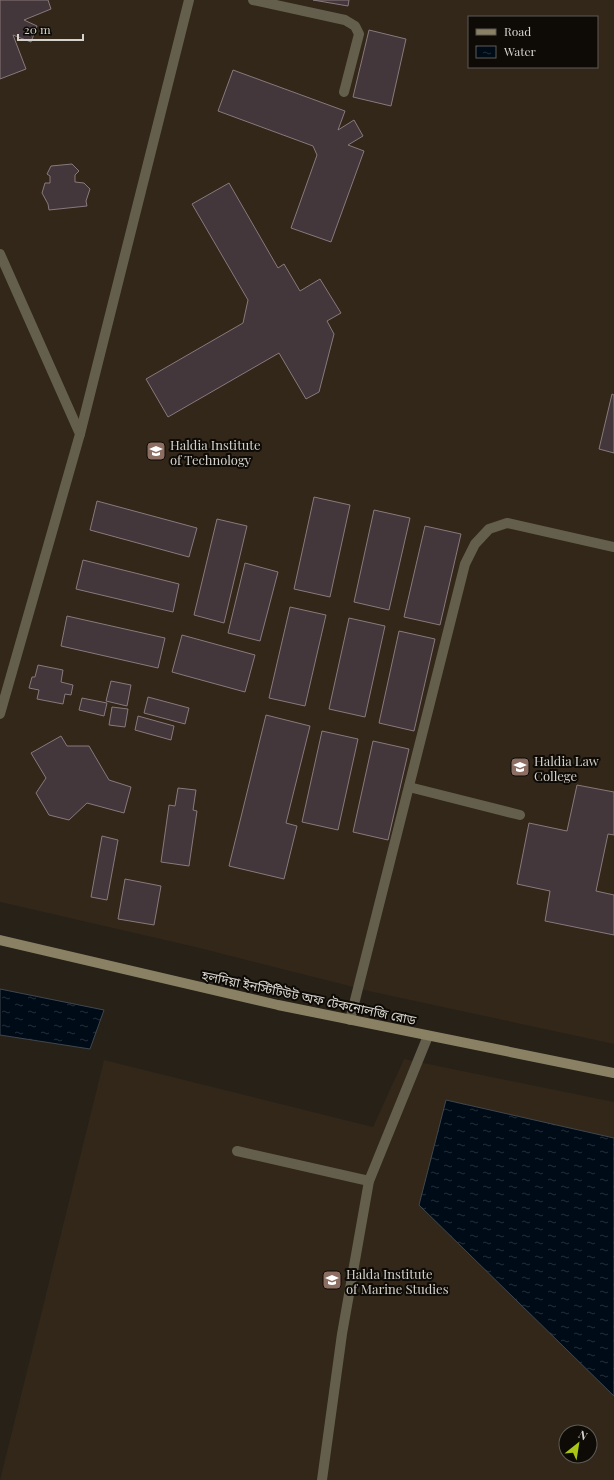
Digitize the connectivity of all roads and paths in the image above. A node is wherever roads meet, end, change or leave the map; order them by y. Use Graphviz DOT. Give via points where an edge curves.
graph roads {
  1 [pos="189,0"];
  2 [pos="253,0"];
  3 [pos="344,92"];
  4 [pos="0,254"];
  5 [pos="80,434"];
  6 [pos="614,547"];
  7 [pos="0,714"];
  8 [pos="408,787"];
  9 [pos="520,815"];
  10 [pos="0,940"];
  11 [pos="350,1020"];
  12 [pos="428,1036"];
  13 [pos="614,1073"];
  14 [pos="237,1151"];
  15 [pos="369,1181"];
  16 [pos="322,1480"];
  1 -- 5 [label="lane"];
  2 -- 3 [label="lane" via="345,20 355,26 359,34"];
  4 -- 5 [label="lane"];
  5 -- 7 [label="lane"];
  6 -- 8 [label="lane" via="507,523 489,528 475,544 465,564"];
  8 -- 9 [label="lane"];
  8 -- 11 [label="lane"];
  10 -- 11 [label="street, হলদিয়া ইনস্টিটিউট অফ টেকনোলজি রোড"];
  11 -- 12 [label="street, হলদিয়া ইনস্টিটিউট অফ টেকনোলজি রোড"];
  12 -- 13 [label="street, হলদিয়া ইনস্টিটিউট অফ টেকনোলজি রোড"];
  12 -- 15 [label="lane"];
  14 -- 15 [label="lane"];
  15 -- 16 [label="lane" via="342,1334"];
}
